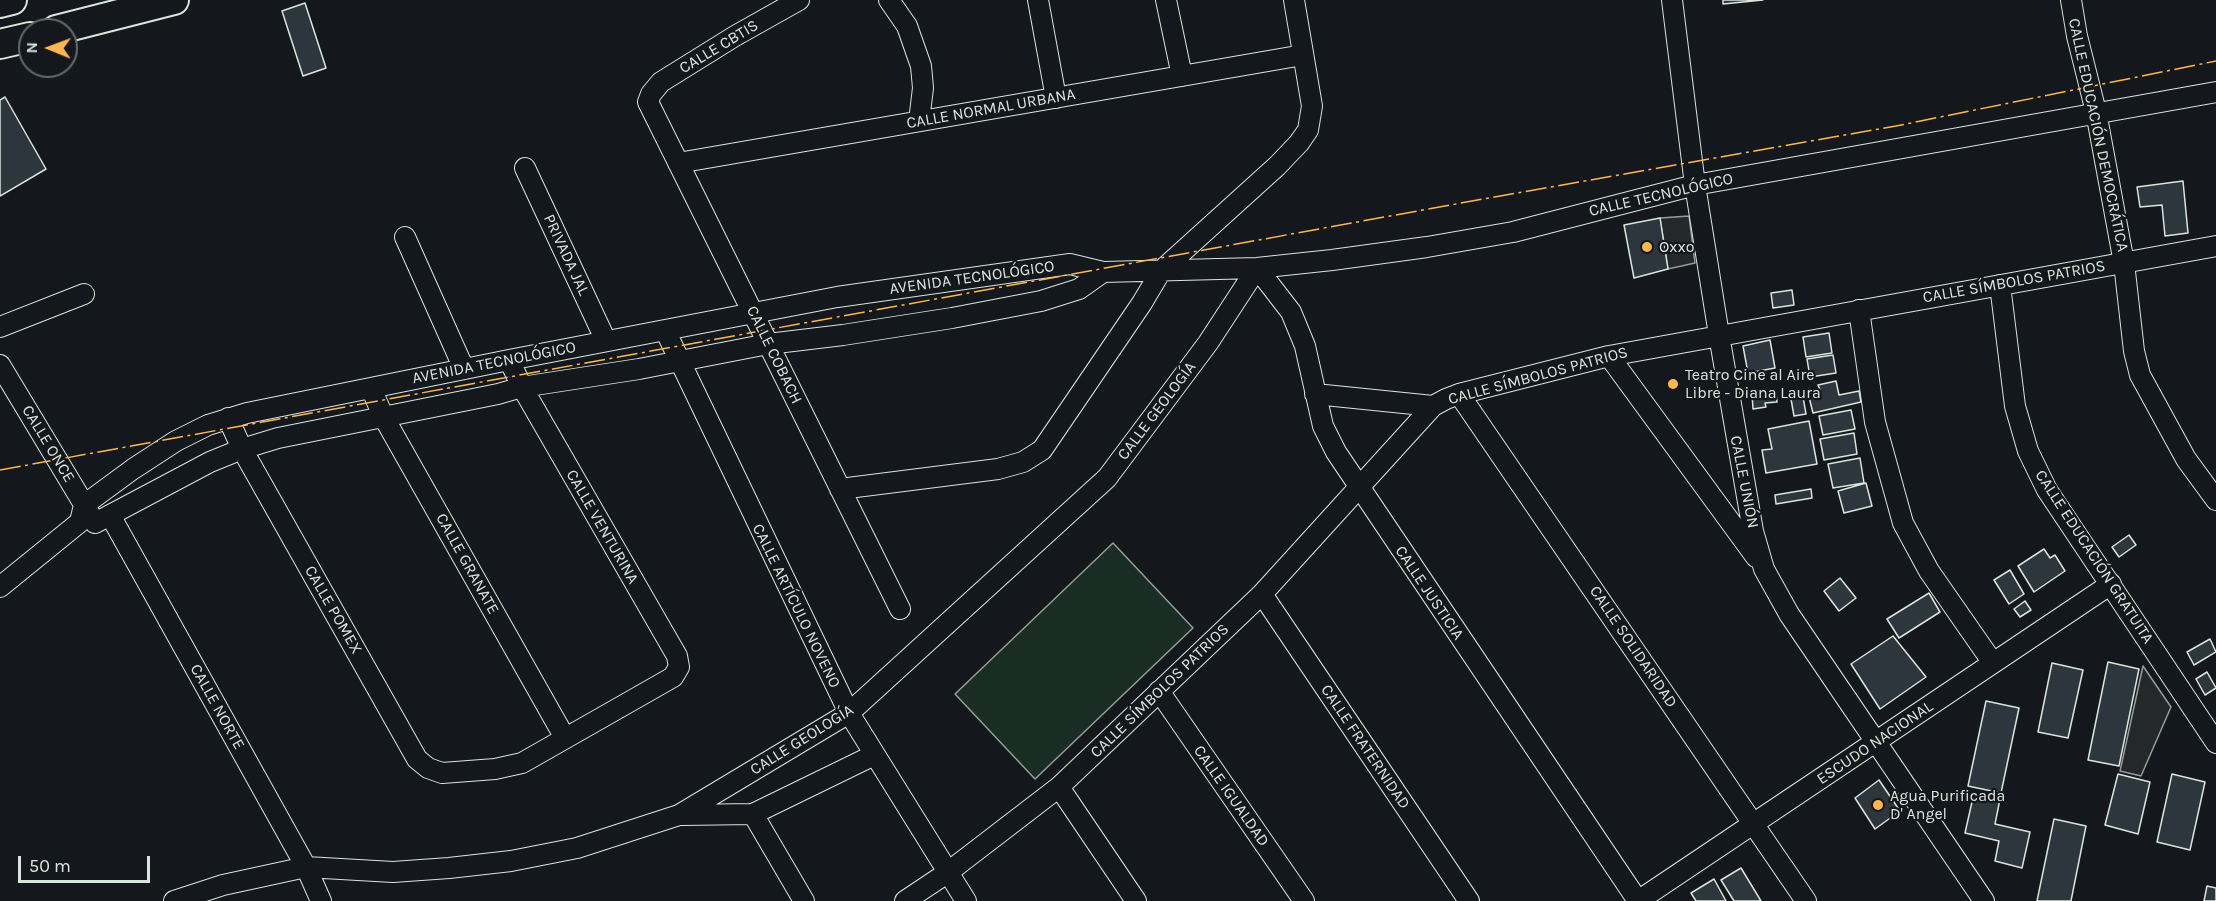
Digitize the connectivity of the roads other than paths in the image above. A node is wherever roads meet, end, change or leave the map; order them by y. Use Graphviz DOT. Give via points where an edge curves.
graph roads {
  1 [pos="12,0"];
  2 [pos="174,0"];
  3 [pos="799,0"];
  4 [pos="889,0"];
  5 [pos="1038,0"];
  6 [pos="1166,0"];
  7 [pos="1294,0"];
  8 [pos="1672,0"];
  9 [pos="2071,0"];
  10 [pos="0,3"];
  11 [pos="78,24"];
  12 [pos="18,40"];
  13 [pos="0,44"];
  14 [pos="1303,55"];
  15 [pos="1182,76"];
  16 [pos="2216,92"];
  17 [pos="1056,98"];
  18 [pos="648,102"];
  19 [pos="2096,112"];
  20 [pos="919,122"];
  21 [pos="678,163"];
  22 [pos="525,168"];
  23 [pos="1695,185"];
  24 [pos="405,237"];
  25 [pos="2216,246"];
  26 [pos="2124,263"];
  27 [pos="1257,268"];
  28 [pos="1161,271"];
  29 [pos="1103,272"];
  30 [pos="2000,285"];
  31 [pos="84,294"];
  32 [pos="1858,310"];
  33 [pos="753,312"];
  34 [pos="0,327"];
  35 [pos="665,330"];
  36 [pos="1719,335"];
  37 [pos="606,341"];
  38 [pos="768,344"];
  39 [pos="1609,356"];
  40 [pos="508,360"];
  41 [pos="678,360"];
  42 [pos="0,366"];
  43 [pos="464,369"];
  44 [pos="522,387"];
  45 [pos="371,388"];
  46 [pos="1459,393"];
  47 [pos="1316,394"];
  48 [pos="1433,406"];
  49 [pos="383,416"];
  50 [pos="228,418"];
  51 [pos="242,449"];
  52 [pos="840,489"];
  53 [pos="1359,489"];
  54 [pos="2216,500"];
  55 [pos="93,516"];
  56 [pos="1764,569"];
  57 [pos="2111,584"];
  58 [pos="0,587"];
  59 [pos="1262,594"];
  60 [pos="900,609"];
  61 [pos="1993,663"];
  62 [pos="1159,691"];
  63 [pos="849,713"];
  64 [pos="2210,721"];
  65 [pos="566,738"];
  66 [pos="1876,741"];
  67 [pos="2216,743"];
  68 [pos="874,754"];
  69 [pos="1059,787"];
  70 [pos="753,814"];
  71 [pos="680,815"];
  72 [pos="1754,824"];
  73 [pos="306,867"];
  74 [pos="947,873"];
  75 [pos="174,901"];
  76 [pos="321,901"];
  77 [pos="804,901"];
  78 [pos="905,901"];
  79 [pos="966,901"];
  80 [pos="1136,901"];
  81 [pos="1304,901"];
  82 [pos="1469,901"];
  83 [pos="1638,901"];
  84 [pos="1806,901"];
  85 [pos="1984,901"];
  1 -- 10 [label="highway"];
  2 -- 11 [label="highway"];
  3 -- 18 [label="street, CALLE CBTIS" via="661,82"];
  4 -- 20 [label="street" via="907,26 921,66"];
  5 -- 17 [label="street"];
  6 -- 15 [label="street"];
  7 -- 14 [label="street"];
  8 -- 23 [label="street, CALLE UNIÓN"];
  9 -- 19 [label="street, CALLE EDUCACIÓN DEMOCRÁTICA"];
  12 -- 13 [label="highway"];
  14 -- 15 [label="street, CALLE NORMAL URBANA"];
  14 -- 28 [label="street" via="1312,106 1308,130 1269,174"];
  15 -- 17 [label="street, CALLE NORMAL URBANA"];
  16 -- 19 [label="street, CALLE TECNOLÓGICO"];
  17 -- 20 [label="street, CALLE NORMAL URBANA"];
  18 -- 21 [label="street, CALLE COBACH"];
  19 -- 23 [label="street, CALLE TECNOLÓGICO"];
  19 -- 26 [label="street, CALLE EDUCACIÓN DEMOCRÁTICA"];
  20 -- 21 [label="street, CALLE NORMAL URBANA"];
  21 -- 33 [label="street, CALLE COBACH"];
  22 -- 37 [label="street, PRIVADA JAL"];
  23 -- 27 [label="street, CALLE TECNOLÓGICO" via="1513,232 1332,261"];
  23 -- 36 [label="street, CALLE UNIÓN"];
  24 -- 43 [label="street"];
  25 -- 26 [label="street, CALLE SÍMBOLOS PATRIOS"];
  26 -- 30 [label="street, CALLE SÍMBOLOS PATRIOS"];
  26 -- 54 [label="street, CALLE EDUCACIÓN DEMOCRÁTICA" via="2140,375 2186,459"];
  27 -- 28 [label="street, CALLE TECNOLÓGICO"];
  27 -- 47 [label="street, CALLE JUSTICIA" via="1291,312 1305,346"];
  27 -- 63 [label="street, CALLE GEOLOGÍA" via="1208,343 1107,478"];
  28 -- 29 [label="street, CALLE TECNOLÓGICO"];
  28 -- 52 [label="street" via="1033,458 998,469"];
  29 -- 33 [label="street, AVENIDA TECNOLÓGICO" via="1070,264 1037,267"];
  29 -- 38 [label="street, AVENIDA TECNOLÓGICO" via="1079,289 1041,301 930,322"];
  30 -- 32 [label="street, CALLE SÍMBOLOS PATRIOS"];
  30 -- 57 [label="street, CALLE EDUCACIÓN GRATUITA" via="2015,406 2028,451 2047,490"];
  31 -- 34 [label="street"];
  32 -- 36 [label="street, CALLE SÍMBOLOS PATRIOS"];
  32 -- 61 [label="street" via="1875,422 1903,523 1929,571"];
  33 -- 35 [label="street, AVENIDA TECNOLÓGICO"];
  33 -- 38 [label="street, CALLE COBACH"];
  35 -- 37 [label="street, AVENIDA TECNOLÓGICO"];
  35 -- 41 [label="street, CALLE ARTÍCULO NOVENO"];
  36 -- 39 [label="street, CALLE SÍMBOLOS PATRIOS"];
  36 -- 56 [label="street, CALLE UNIÓN" via="1753,531"];
  37 -- 40 [label="street, AVENIDA TECNOLÓGICO"];
  38 -- 41 [label="street, AVENIDA TECNOLÓGICO"];
  38 -- 52 [label="street, CALLE COBACH"];
  39 -- 46 [label="street, CALLE SÍMBOLOS PATRIOS"];
  39 -- 56 [label="street"];
  40 -- 43 [label="street, AVENIDA TECNOLÓGICO"];
  40 -- 44 [label="street, CALLE VENTURINA"];
  41 -- 44 [label="street, AVENIDA TECNOLÓGICO"];
  41 -- 63 [label="street, CALLE ARTÍCULO NOVENO"];
  42 -- 55 [label="street, CALLE ONCE"];
  43 -- 45 [label="street, AVENIDA TECNOLÓGICO"];
  44 -- 49 [label="street, AVENIDA TECNOLÓGICO"];
  44 -- 65 [label="street, CALLE VENTURINA" via="677,656 679,667 673,677"];
  45 -- 49 [label="street, CALLE GRANATE"];
  45 -- 50 [label="street, AVENIDA TECNOLÓGICO"];
  46 -- 48 [label="street, CALLE SÍMBOLOS PATRIOS"];
  46 -- 72 [label="street, CALLE SOLIDARIDAD"];
  47 -- 48 [label="street"];
  47 -- 53 [label="street, CALLE JUSTICIA" via="1323,426"];
  48 -- 53 [label="street, CALLE SÍMBOLOS PATRIOS"];
  49 -- 51 [label="street, AVENIDA TECNOLÓGICO"];
  49 -- 65 [label="street, CALLE GRANATE"];
  50 -- 51 [label="street, CALLE POMEX"];
  50 -- 55 [label="street, AVENIDA TECNOLÓGICO" via="176,441 134,468"];
  51 -- 55 [label="street, AVENIDA TECNOLÓGICO"];
  51 -- 65 [label="street, CALLE POMEX" via="417,759 442,773 495,769 522,763"];
  52 -- 60 [label="street, CALLE COBACH"];
  53 -- 59 [label="street, CALLE SÍMBOLOS PATRIOS"];
  53 -- 83 [label="street, CALLE JUSTICIA"];
  55 -- 58 [label="street, AVENIDA TECNOLÓGICO"];
  55 -- 73 [label="street, CALLE NORTE"];
  56 -- 66 [label="street, CALLE UNIÓN" via="1789,614"];
  57 -- 61 [label="street, ESCUDO NACIONAL"];
  57 -- 64 [label="street, CALLE EDUCACIÓN GRATUITA"];
  59 -- 62 [label="street, CALLE SÍMBOLOS PATRIOS"];
  59 -- 82 [label="street, CALLE FRATERNIDAD"];
  61 -- 66 [label="street, ESCUDO NACIONAL"];
  62 -- 69 [label="street, CALLE SÍMBOLOS PATRIOS"];
  62 -- 81 [label="street, CALLE IGUALDAD"];
  63 -- 68 [label="street, CALLE ARTÍCULO NOVENO"];
  63 -- 71 [label="street, CALLE GEOLOGÍA"];
  64 -- 67 [label="street, CALLE EDUCACIÓN GRATUITA"];
  66 -- 72 [label="street, ESCUDO NACIONAL"];
  66 -- 85 [label="street, CALLE UNIÓN"];
  68 -- 70 [label="street"];
  68 -- 74 [label="street, CALLE ARTÍCULO NOVENO"];
  69 -- 74 [label="street, CALLE SÍMBOLOS PATRIOS"];
  69 -- 80 [label="street"];
  70 -- 71 [label="street"];
  70 -- 77 [label="street"];
  71 -- 73 [label="street, CALLE GEOLOGÍA" via="577,848 511,861 393,872"];
  72 -- 83 [label="street, ESCUDO NACIONAL"];
  72 -- 84 [label="street, CALLE SOLIDARIDAD"];
  73 -- 75 [label="street, CALLE GEOLOGÍA" via="223,885"];
  73 -- 76 [label="street, CALLE NORTE"];
  74 -- 78 [label="street, CALLE SÍMBOLOS PATRIOS"];
  74 -- 79 [label="street, CALLE ARTÍCULO NOVENO"];
}
